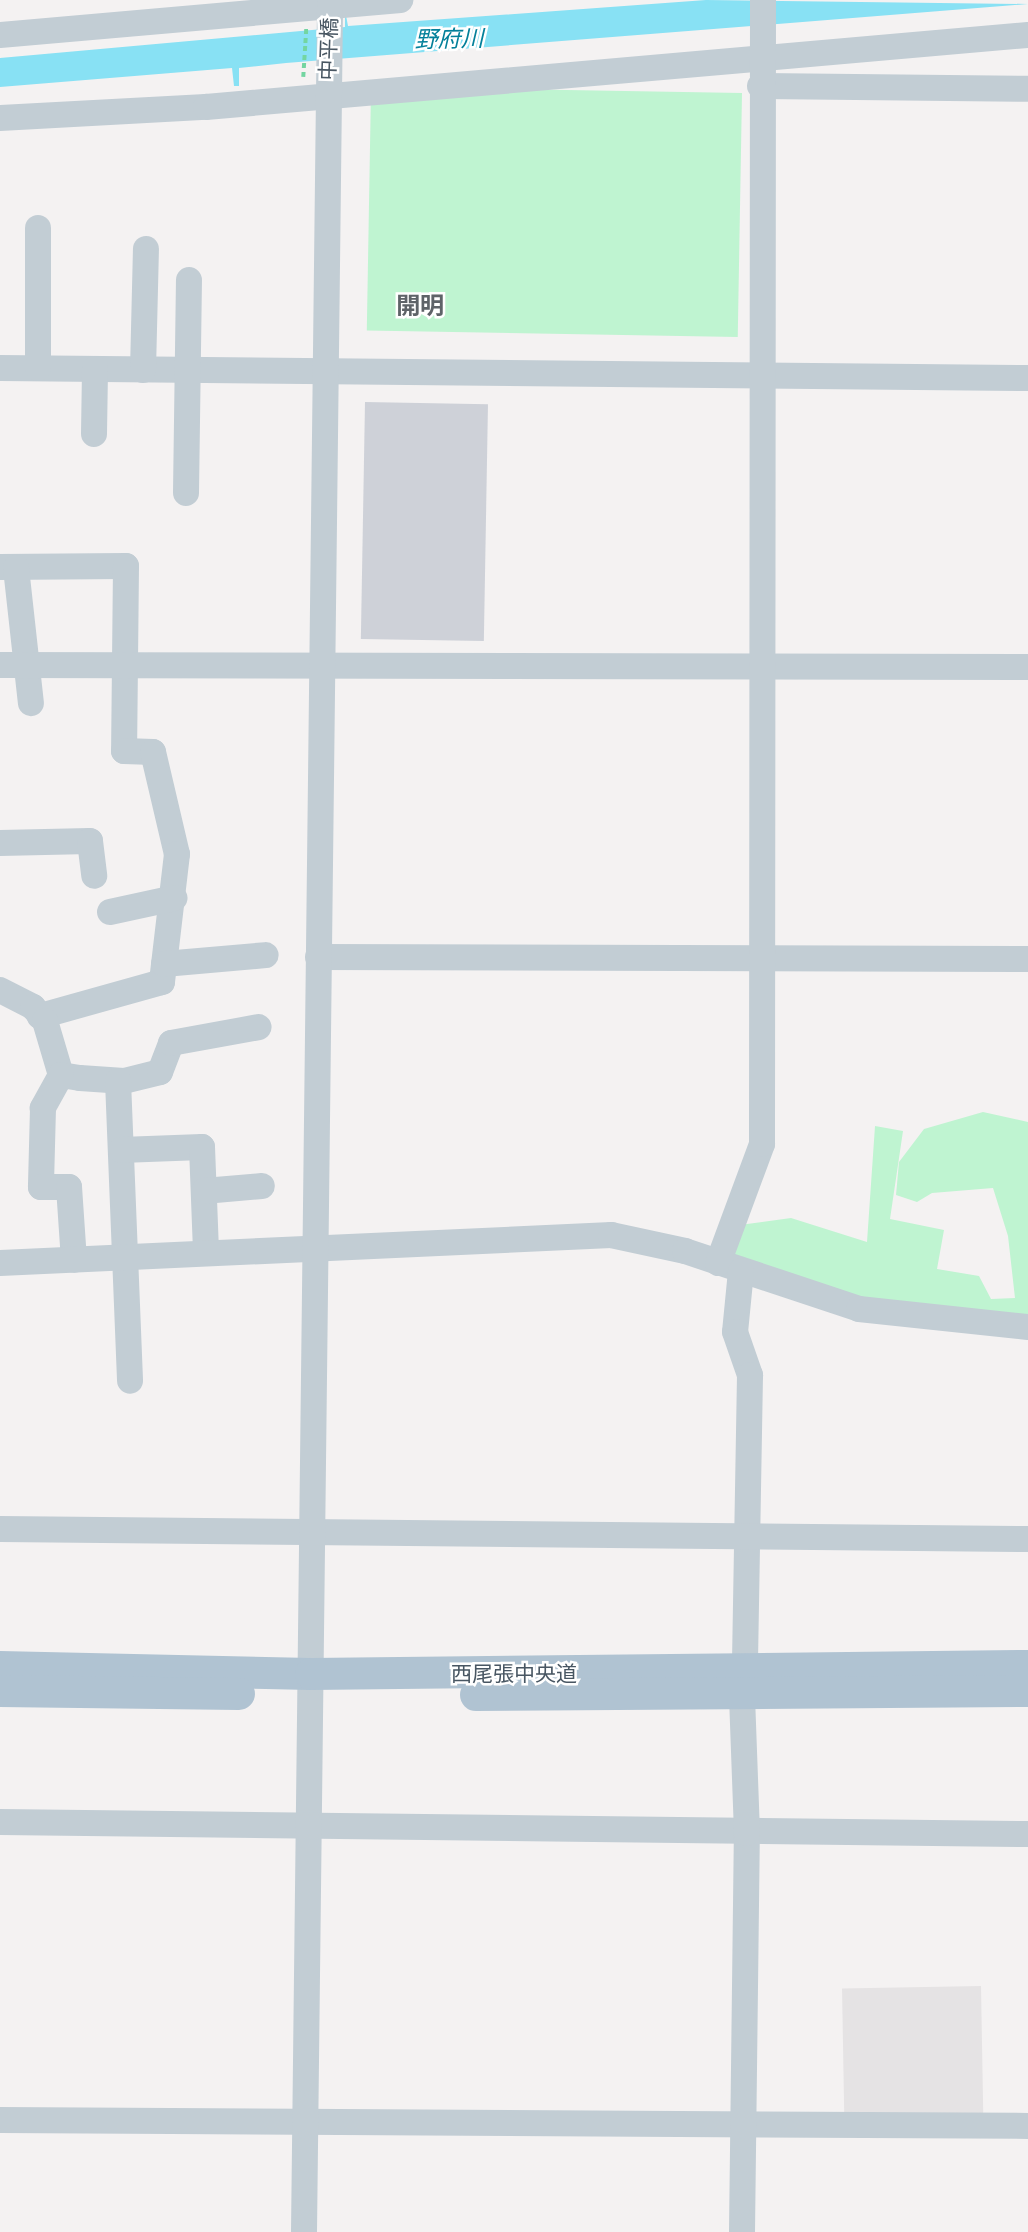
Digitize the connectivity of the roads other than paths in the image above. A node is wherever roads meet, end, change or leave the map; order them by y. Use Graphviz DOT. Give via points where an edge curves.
graph roads {
  1 [pos="400,0"];
  2 [pos="762,0"];
  3 [pos="330,2"];
  4 [pos="0,35"];
  5 [pos="1028,35"];
  6 [pos="761,51"];
  7 [pos="760,86"];
  8 [pos="1028,89"];
  9 [pos="315,90"];
  10 [pos="0,118"];
  11 [pos="38,228"];
  12 [pos="146,249"];
  13 [pos="189,280"];
  14 [pos="0,368"];
  15 [pos="38,369"];
  16 [pos="95,369"];
  17 [pos="143,370"];
  18 [pos="188,371"];
  19 [pos="762,373"];
  20 [pos="325,374"];
  21 [pos="1028,378"];
  22 [pos="94,434"];
  23 [pos="186,493"];
  24 [pos="8,568"];
  25 [pos="125,661"];
  26 [pos="27,662"];
  27 [pos="764,663"];
  28 [pos="323,664"];
  29 [pos="0,665"];
  30 [pos="1028,667"];
  31 [pos="31,703"];
  32 [pos="0,843"];
  33 [pos="94,876"];
  34 [pos="175,898"];
  35 [pos="110,912"];
  36 [pos="266,955"];
  37 [pos="764,955"];
  38 [pos="318,957"];
  39 [pos="1028,960"];
  40 [pos="164,964"];
  41 [pos="0,990"];
  42 [pos="40,1016"];
  43 [pos="259,1027"];
  44 [pos="61,1075"];
  45 [pos="118,1081"];
  46 [pos="121,1150"];
  47 [pos="262,1186"];
  48 [pos="204,1191"];
  49 [pos="317,1247"];
  50 [pos="206,1253"];
  51 [pos="125,1257"];
  52 [pos="74,1259"];
  53 [pos="0,1264"];
  54 [pos="729,1267"];
  55 [pos="1028,1327"];
  56 [pos="130,1381"];
  57 [pos="0,1529"];
  58 [pos="313,1532"];
  59 [pos="746,1536"];
  60 [pos="1028,1539"];
  61 [pos="1028,1666"];
  62 [pos="0,1667"];
  63 [pos="311,1684"];
  64 [pos="744,1684"];
  65 [pos="0,1690"];
  66 [pos="1028,1691"];
  67 [pos="309,1821"];
  68 [pos="0,1822"];
  69 [pos="747,1833"];
  70 [pos="1028,1834"];
  71 [pos="0,2120"];
  72 [pos="304,2124"];
  73 [pos="1028,2126"];
  74 [pos="742,2129"];
  75 [pos="304,2232"];
  76 [pos="742,2232"];
  1 -- 3 [label="street"];
  2 -- 6 [label="street"];
  3 -- 4 [label="street"];
  3 -- 9 [label="street, 中平橋"];
  5 -- 6 [label="street"];
  6 -- 7 [label="street"];
  6 -- 9 [label="street"];
  7 -- 8 [label="street"];
  7 -- 19 [label="street"];
  9 -- 10 [label="street"];
  9 -- 20 [label="street, 中平橋"];
  11 -- 15 [label="street"];
  12 -- 17 [label="street"];
  13 -- 18 [label="street"];
  14 -- 15 [label="street"];
  15 -- 16 [label="street"];
  16 -- 17 [label="street"];
  16 -- 22 [label="street"];
  17 -- 18 [label="street"];
  18 -- 20 [label="street"];
  18 -- 23 [label="street"];
  19 -- 20 [label="street"];
  19 -- 21 [label="street"];
  19 -- 27 [label="street"];
  20 -- 28 [label="street, 中平橋"];
  24 -- 25 [label="street" via="126,566"];
  24 -- 26 [label="street"];
  25 -- 26 [label="street"];
  25 -- 28 [label="street"];
  25 -- 34 [label="street" via="124,751 153,752 177,854"];
  26 -- 29 [label="street"];
  26 -- 31 [label="street"];
  27 -- 28 [label="street"];
  27 -- 30 [label="street"];
  27 -- 37 [label="street"];
  28 -- 38 [label="street, 中平橋"];
  32 -- 33 [label="street" via="90,841"];
  34 -- 35 [label="street"];
  34 -- 40 [label="street"];
  36 -- 40 [label="street"];
  37 -- 38 [label="street"];
  37 -- 39 [label="street"];
  37 -- 54 [label="street" via="762,1144"];
  38 -- 49 [label="street, 中平橋"];
  40 -- 42 [label="street" via="156,986"];
  41 -- 42 [label="street"];
  42 -- 44 [label="street"];
  43 -- 45 [label="street" via="171,1043 160,1072"];
  44 -- 45 [label="street"];
  44 -- 52 [label="street" via="43,1108 41,1187 69,1187"];
  45 -- 46 [label="street"];
  46 -- 48 [label="street" via="202,1147"];
  46 -- 51 [label="street"];
  47 -- 48 [label="street"];
  48 -- 50 [label="street"];
  49 -- 50 [label="street"];
  49 -- 54 [label="street" via="611,1235"];
  49 -- 58 [label="street, 中平橋"];
  50 -- 51 [label="street"];
  51 -- 52 [label="street"];
  51 -- 56 [label="street"];
  52 -- 53 [label="street"];
  54 -- 55 [label="street" via="859,1309"];
  54 -- 59 [label="street" via="735,1332 750,1375"];
  57 -- 58 [label="street"];
  58 -- 59 [label="street"];
  58 -- 63 [label="street, 中平橋"];
  59 -- 60 [label="street"];
  59 -- 64 [label="street"];
  61 -- 64 [label="main road, 西尾張中央道"];
  62 -- 63 [label="main road, 西尾張中央道"];
  63 -- 64 [label="main road, 西尾張中央道"];
  63 -- 65 [label="main road, 西尾張中央道"];
  63 -- 67 [label="street, 中平橋"];
  64 -- 66 [label="main road, 西尾張中央道"];
  64 -- 69 [label="street"];
  67 -- 68 [label="street"];
  67 -- 69 [label="street"];
  67 -- 72 [label="street, 中平橋"];
  69 -- 70 [label="street"];
  69 -- 74 [label="street"];
  71 -- 72 [label="street"];
  72 -- 74 [label="street"];
  72 -- 75 [label="street, 中平橋"];
  73 -- 74 [label="street"];
  74 -- 76 [label="street"];
}
